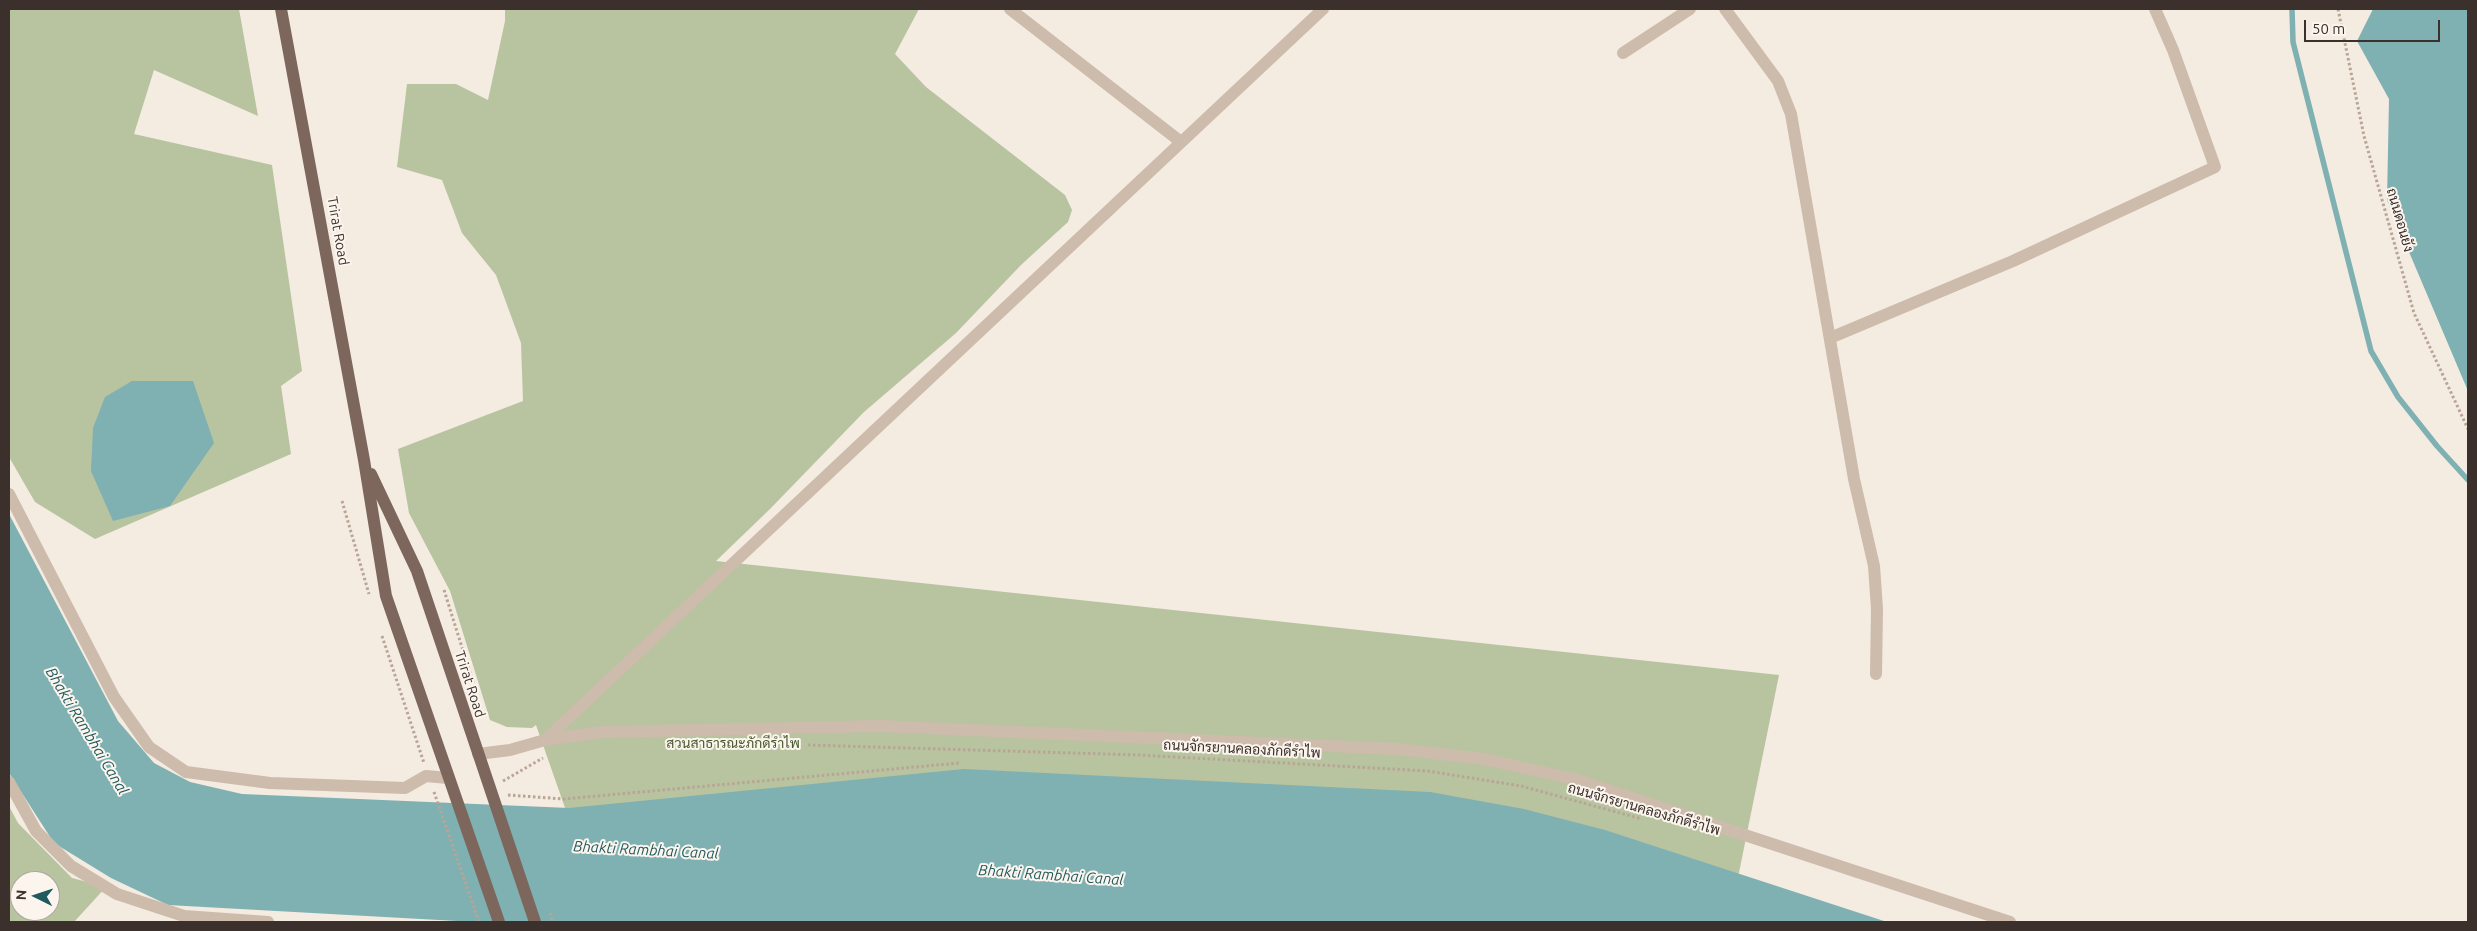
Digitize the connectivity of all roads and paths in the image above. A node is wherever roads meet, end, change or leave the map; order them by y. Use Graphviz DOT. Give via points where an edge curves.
graph roads {
  1 [pos="281,9"];
  2 [pos="1010,9"];
  3 [pos="1323,9"];
  4 [pos="1690,9"];
  5 [pos="1725,9"];
  6 [pos="2154,9"];
  7 [pos="2338,9"];
  8 [pos="1623,54"];
  9 [pos="1181,142"];
  10 [pos="1830,338"];
  11 [pos="2468,429"];
  12 [pos="364,460"];
  13 [pos="9,494"];
  14 [pos="444,590"];
  15 [pos="1876,674"];
  16 [pos="478,699"];
  17 [pos="545,740"];
  18 [pos="801,745"];
  19 [pos="478,754"];
  20 [pos="552,755"];
  21 [pos="959,763"];
  22 [pos="448,778"];
  23 [pos="502,781"];
  24 [pos="9,782"];
  25 [pos="434,792"];
  26 [pos="507,796"];
  27 [pos="1649,821"];
  28 [pos="268,922"];
  29 [pos="479,922"];
  30 [pos="499,922"];
  31 [pos="535,922"];
  32 [pos="2010,922"];
  1 -- 12 [label="main road, Trirat Road"];
  2 -- 9 [label="street"];
  3 -- 9 [label="street"];
  4 -- 8 [label="street"];
  5 -- 10 [label="street" via="1770,68 1786,96"];
  6 -- 10 [label="street" via="2215,167 2013,261"];
  7 -- 11 [label="path, ถนนดอนยัง" via="2364,136 2414,313"];
  9 -- 17 [label="street"];
  10 -- 15 [label="street" via="1874,572 1878,609"];
  12 -- 19 [label="main road, Trirat Road" via="417,571"];
  12 -- 22 [label="main road, Trirat Road" via="386,596"];
  13 -- 22 [label="street" via="114,697 149,748 186,772 270,783 405,788 426,776"];
  14 -- 16 [label="path"];
  17 -- 19 [label="street" via="510,750"];
  17 -- 32 [label="street" via="602,732 881,726 1398,749 1474,758 1574,779"];
  18 -- 27 [label="path, ถนนจักรยานคลองภักดีรำไพ" via="1139,755 1428,771 1521,786"];
  19 -- 31 [label="main road, Trirat Road"];
  20 -- 23 [label="path" via="523,767"];
  21 -- 26 [label="path" via="564,798"];
  22 -- 30 [label="main road, Trirat Road"];
  24 -- 28 [label="street" via="36,831 71,866 117,894 184,916"];
  25 -- 29 [label="path"];
}
